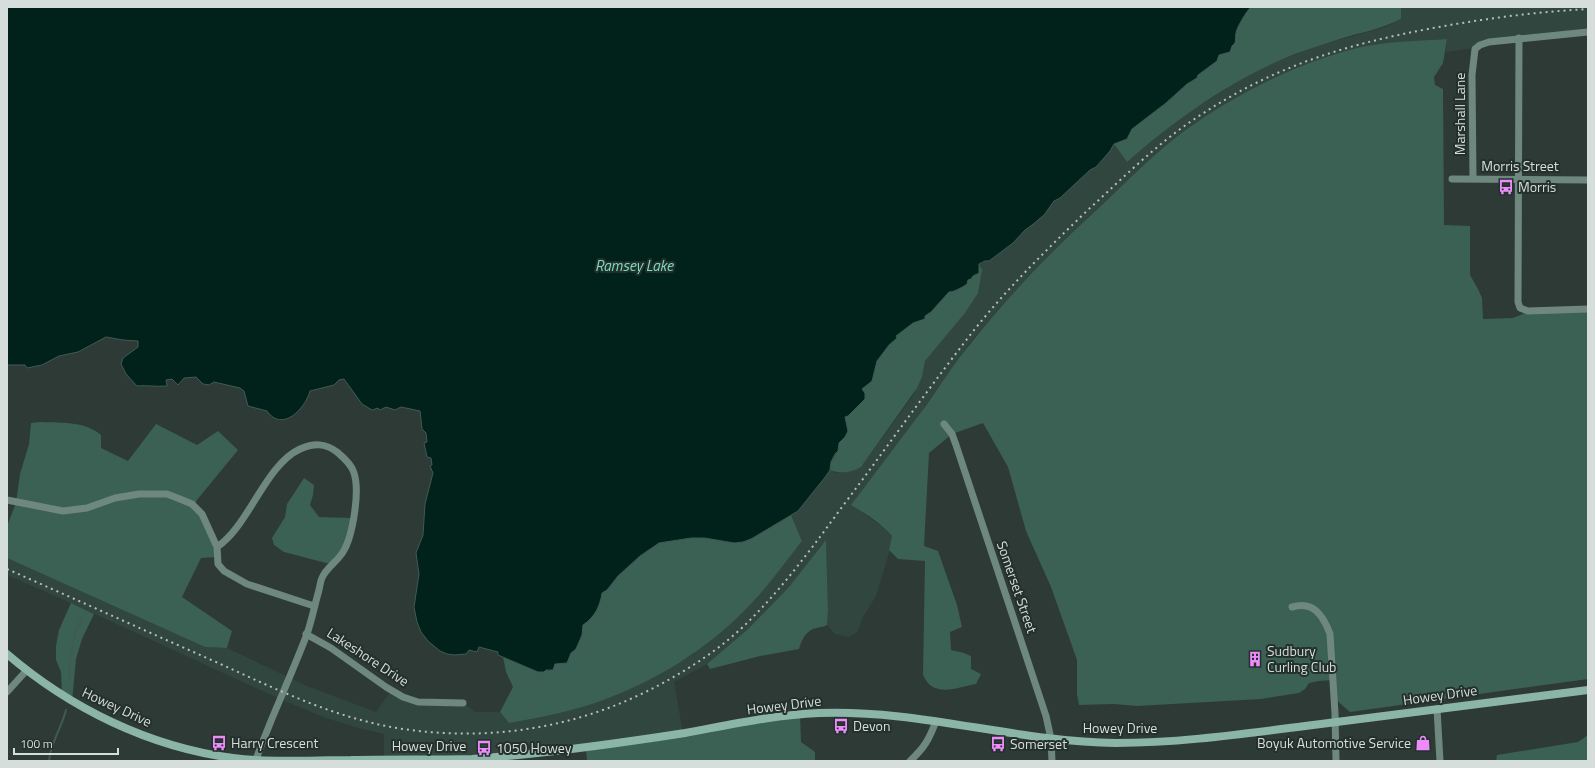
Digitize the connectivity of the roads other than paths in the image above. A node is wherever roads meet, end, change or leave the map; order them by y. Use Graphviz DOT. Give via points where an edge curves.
graph roads {
  1 [pos="1588,32"];
  2 [pos="1519,38"];
  3 [pos="1452,179"];
  4 [pos="1473,179"];
  5 [pos="1519,179"];
  6 [pos="1588,180"];
  7 [pos="1588,310"];
  8 [pos="944,424"];
  9 [pos="7,500"];
  10 [pos="217,547"];
  11 [pos="314,606"];
  12 [pos="1292,607"];
  13 [pos="306,634"];
  14 [pos="7,654"];
  15 [pos="26,671"];
  16 [pos="1588,690"];
  17 [pos="7,692"];
  18 [pos="463,703"];
  19 [pos="1437,709"];
  20 [pos="936,721"];
  21 [pos="1335,722"];
  22 [pos="1051,739"];
  23 [pos="256,760"];
  24 [pos="307,761"];
  25 [pos="910,761"];
  26 [pos="1052,761"];
  27 [pos="1336,761"];
  28 [pos="1440,761"];
  1 -- 2 [label="street"];
  2 -- 4 [label="street, Marshall Lane" via="1489,42 1475,49 1472,75"];
  2 -- 5 [label="street"];
  3 -- 4 [label="street, Morris Street"];
  4 -- 5 [label="street, Morris Street"];
  5 -- 6 [label="street, Morris Street"];
  5 -- 7 [label="street" via="1520,308 1528,311"];
  8 -- 22 [label="street, Somerset Street" via="952,434 1046,716"];
  9 -- 10 [label="street" via="63,511 87,508 129,495 168,494 192,504 202,514"];
  10 -- 11 [label="street" via="218,564 224,571 247,584"];
  10 -- 11 [label="street" via="225,542 275,472 291,455 299,449 317,444 334,450 354,471 356,482 352,531 339,558 322,578"];
  11 -- 13 [label="street"];
  12 -- 21 [label="street" via="1305,606 1314,609 1326,623 1330,634"];
  13 -- 18 [label="street, Lakeshore Drive" via="403,697 418,702"];
  13 -- 23 [label="street"];
  14 -- 15 [label="main road, Howey Drive"];
  15 -- 17 [label="street"];
  15 -- 23 [label="main road, Howey Drive" via="80,706 129,730 203,752"];
  16 -- 19 [label="main road, Howey Drive"];
  19 -- 21 [label="main road, Howey Drive"];
  19 -- 28 [label="street"];
  20 -- 22 [label="main road, Howey Drive"];
  20 -- 24 [label="main road, Howey Drive" via="878,714 814,714 778,717 591,748 510,756 472,759"];
  20 -- 25 [label="street" via="928,740"];
  21 -- 22 [label="main road, Howey Drive" via="1172,741 1099,742"];
  21 -- 27 [label="street"];
  22 -- 26 [label="street, Somerset Street"];
  23 -- 24 [label="main road, Howey Drive"];
}
